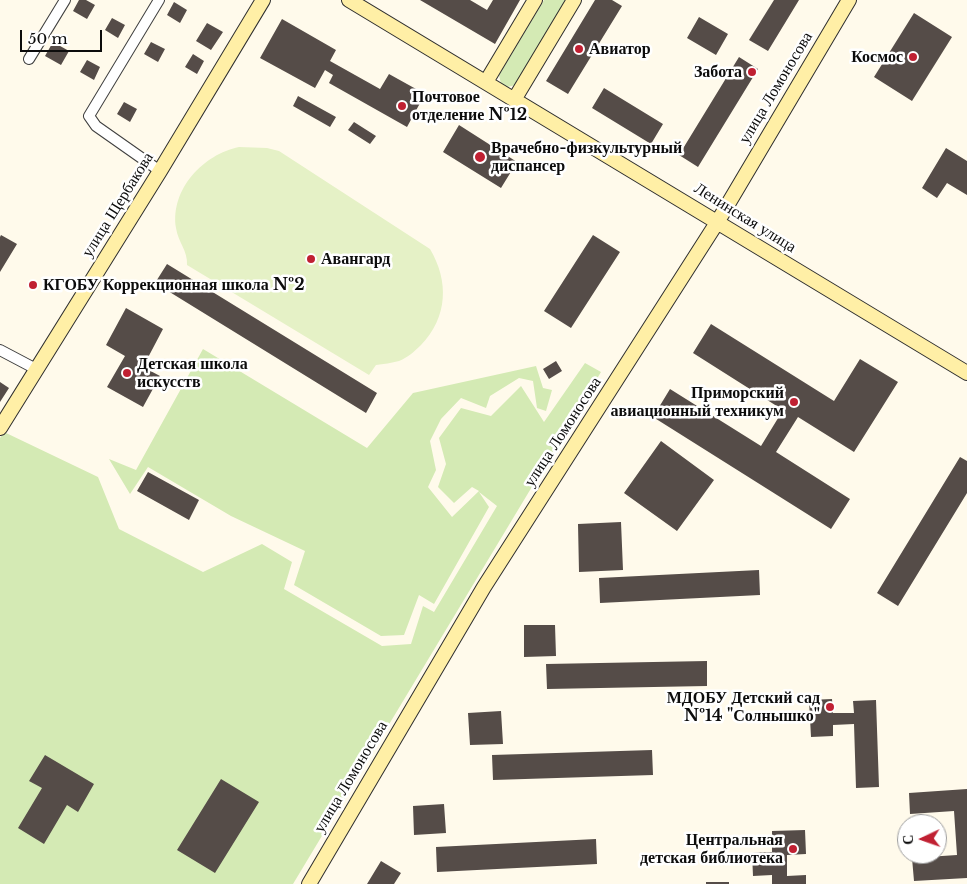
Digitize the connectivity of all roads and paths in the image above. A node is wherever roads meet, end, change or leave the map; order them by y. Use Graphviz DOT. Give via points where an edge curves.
graph roads {
  1 [pos="65,0"];
  2 [pos="159,0"];
  3 [pos="263,0"];
  4 [pos="349,0"];
  5 [pos="535,0"];
  6 [pos="574,0"];
  7 [pos="849,0"];
  8 [pos="29,59"];
  9 [pos="486,82"];
  10 [pos="514,100"];
  11 [pos="160,171"];
  12 [pos="718,221"];
  13 [pos="0,350"];
  14 [pos="36,369"];
  15 [pos="967,373"];
  16 [pos="0,428"];
  17 [pos="309,884"];
  1 -- 8 [label="street"];
  2 -- 11 [label="street" via="89,116 96,126"];
  3 -- 11 [label="main road, улица Щербакова"];
  4 -- 9 [label="main road, Ленинская улица"];
  5 -- 9 [label="main road"];
  6 -- 10 [label="main road"];
  7 -- 12 [label="main road, улица Ломоносова"];
  9 -- 10 [label="main road, Ленинская улица"];
  10 -- 12 [label="main road, Ленинская улица"];
  11 -- 14 [label="main road, улица Щербакова"];
  12 -- 15 [label="main road, Ленинская улица"];
  12 -- 17 [label="main road, улица Ломоносова" via="484,587"];
  13 -- 14 [label="street"];
  14 -- 16 [label="main road, улица Щербакова"];
}
